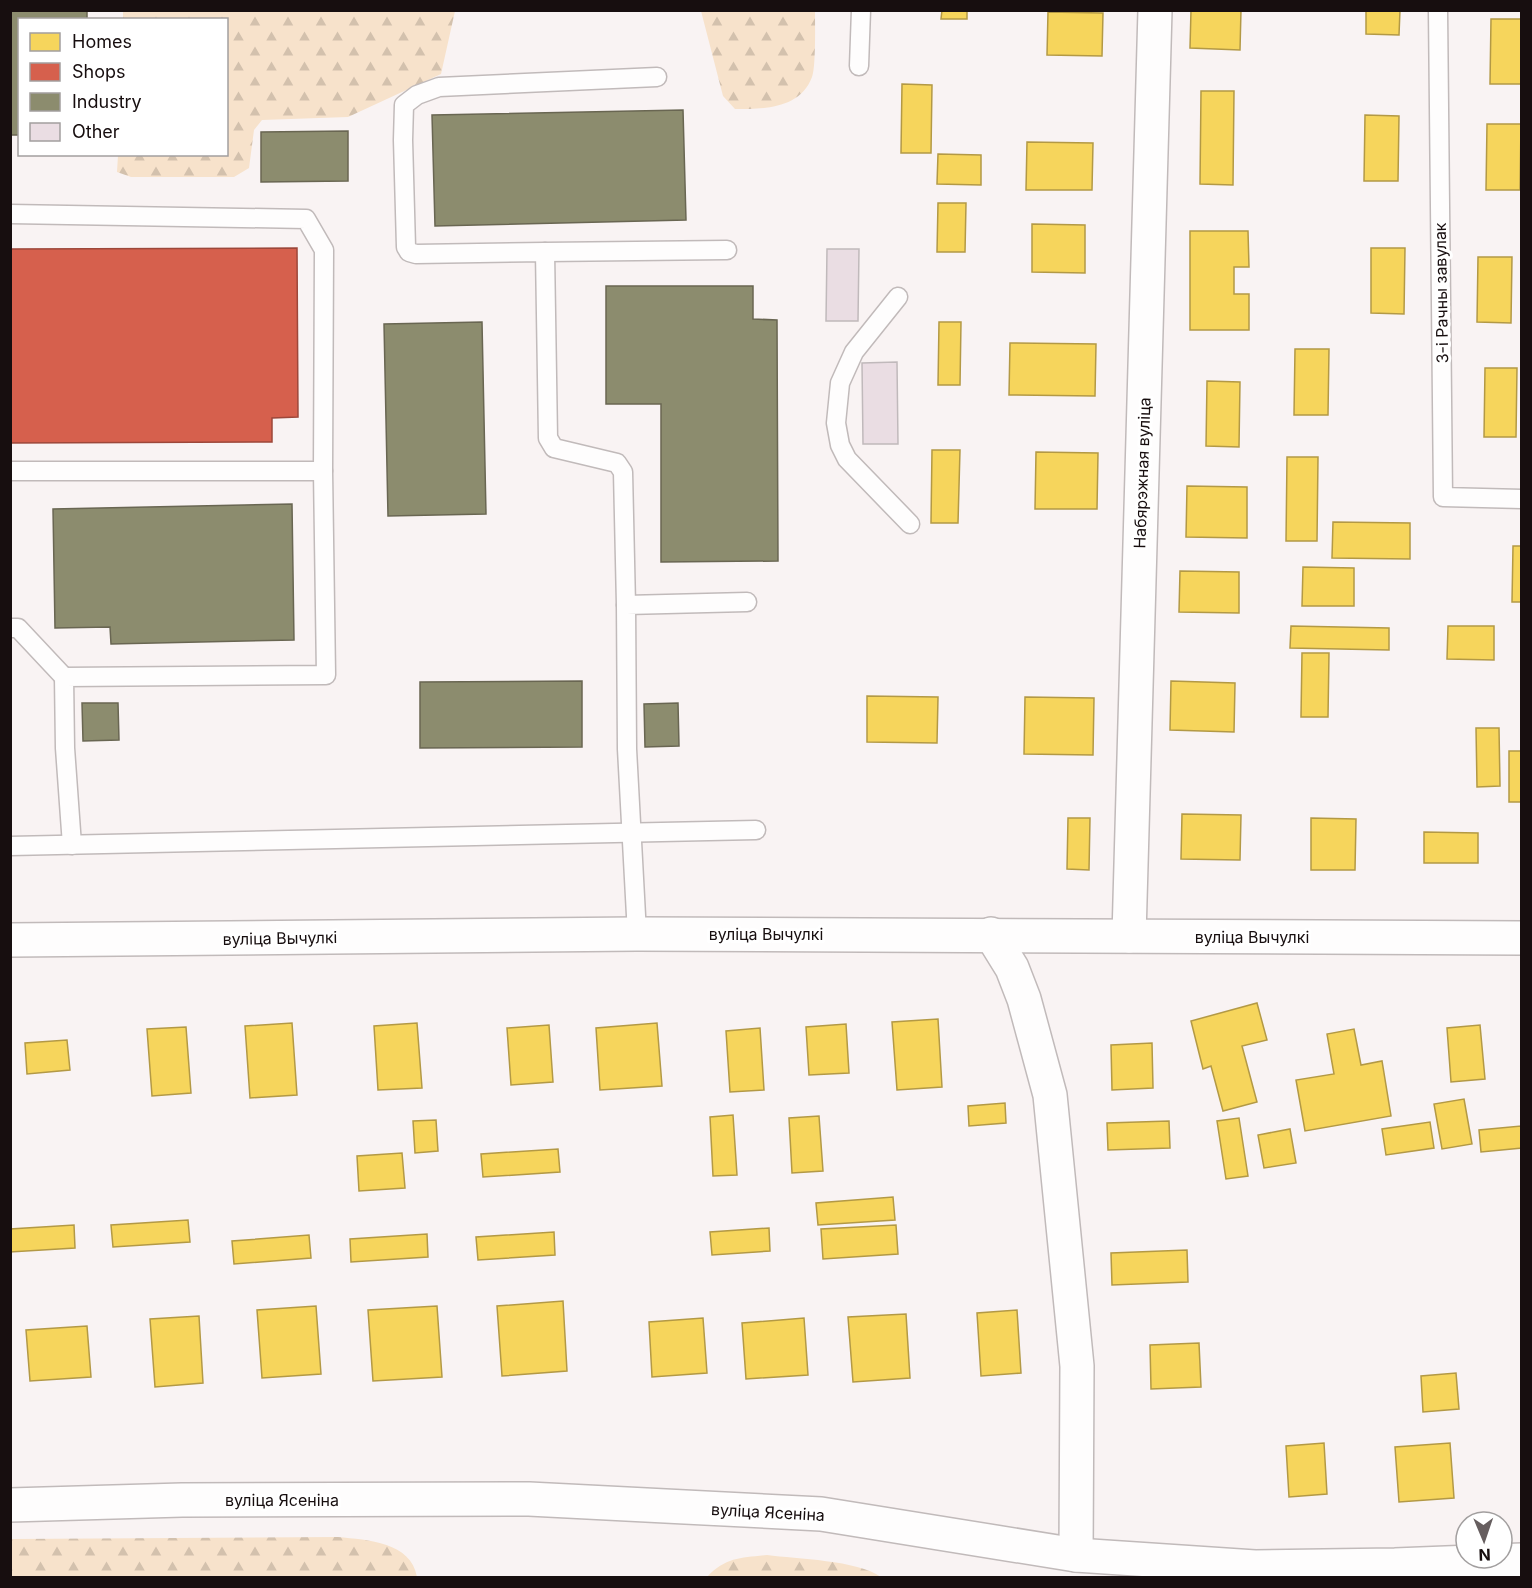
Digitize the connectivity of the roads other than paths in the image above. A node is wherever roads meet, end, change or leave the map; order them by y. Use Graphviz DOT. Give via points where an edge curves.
graph roads {
  1 [pos="861,10"];
  2 [pos="1155,10"];
  3 [pos="1438,10"];
  4 [pos="859,66"];
  5 [pos="657,77"];
  6 [pos="10,214"];
  7 [pos="727,250"];
  8 [pos="545,252"];
  9 [pos="898,297"];
  10 [pos="10,471"];
  11 [pos="323,471"];
  12 [pos="1521,500"];
  13 [pos="910,524"];
  14 [pos="747,602"];
  15 [pos="626,605"];
  16 [pos="10,628"];
  17 [pos="64,677"];
  18 [pos="756,830"];
  19 [pos="633,831"];
  20 [pos="72,845"];
  21 [pos="10,846"];
  22 [pos="637,934"];
  23 [pos="991,934"];
  24 [pos="1129,936"];
  25 [pos="1521,938"];
  26 [pos="10,940"];
  27 [pos="10,1505"];
  28 [pos="1076,1555"];
  29 [pos="1521,1560"];
  1 -- 4 [label="lane"];
  2 -- 24 [label="street, Набярэжная вуліца"];
  3 -- 12 [label="lane, 3-і Рачны завулак" via="1443,497"];
  5 -- 8 [label="lane" via="439,87 404,105 409,252"];
  6 -- 11 [label="lane" via="306,219 324,249"];
  7 -- 8 [label="lane"];
  8 -- 15 [label="lane" via="548,438 554,448 617,463 623,472"];
  9 -- 13 [label="lane" via="854,352 840,383 836,423 847,459"];
  10 -- 11 [label="lane"];
  11 -- 17 [label="lane" via="326,675"];
  14 -- 15 [label="lane"];
  15 -- 19 [label="lane" via="627,749"];
  16 -- 17 [label="lane" via="18,628"];
  17 -- 20 [label="lane"];
  18 -- 19 [label="lane"];
  19 -- 20 [label="lane"];
  19 -- 22 [label="lane"];
  20 -- 21 [label="lane"];
  22 -- 23 [label="street, вуліца Вычулкі"];
  22 -- 26 [label="street, вуліца Вычулкі"];
  23 -- 24 [label="street, вуліца Вычулкі"];
  23 -- 28 [label="street" via="1020,988 1050,1095 1077,1366"];
  24 -- 25 [label="street, вуліца Вычулкі"];
  27 -- 28 [label="street, вуліца Ясеніна" via="182,1500 530,1499 821,1514"];
  28 -- 29 [label="street, вуліца Ясеніна" via="1255,1567"];
}
